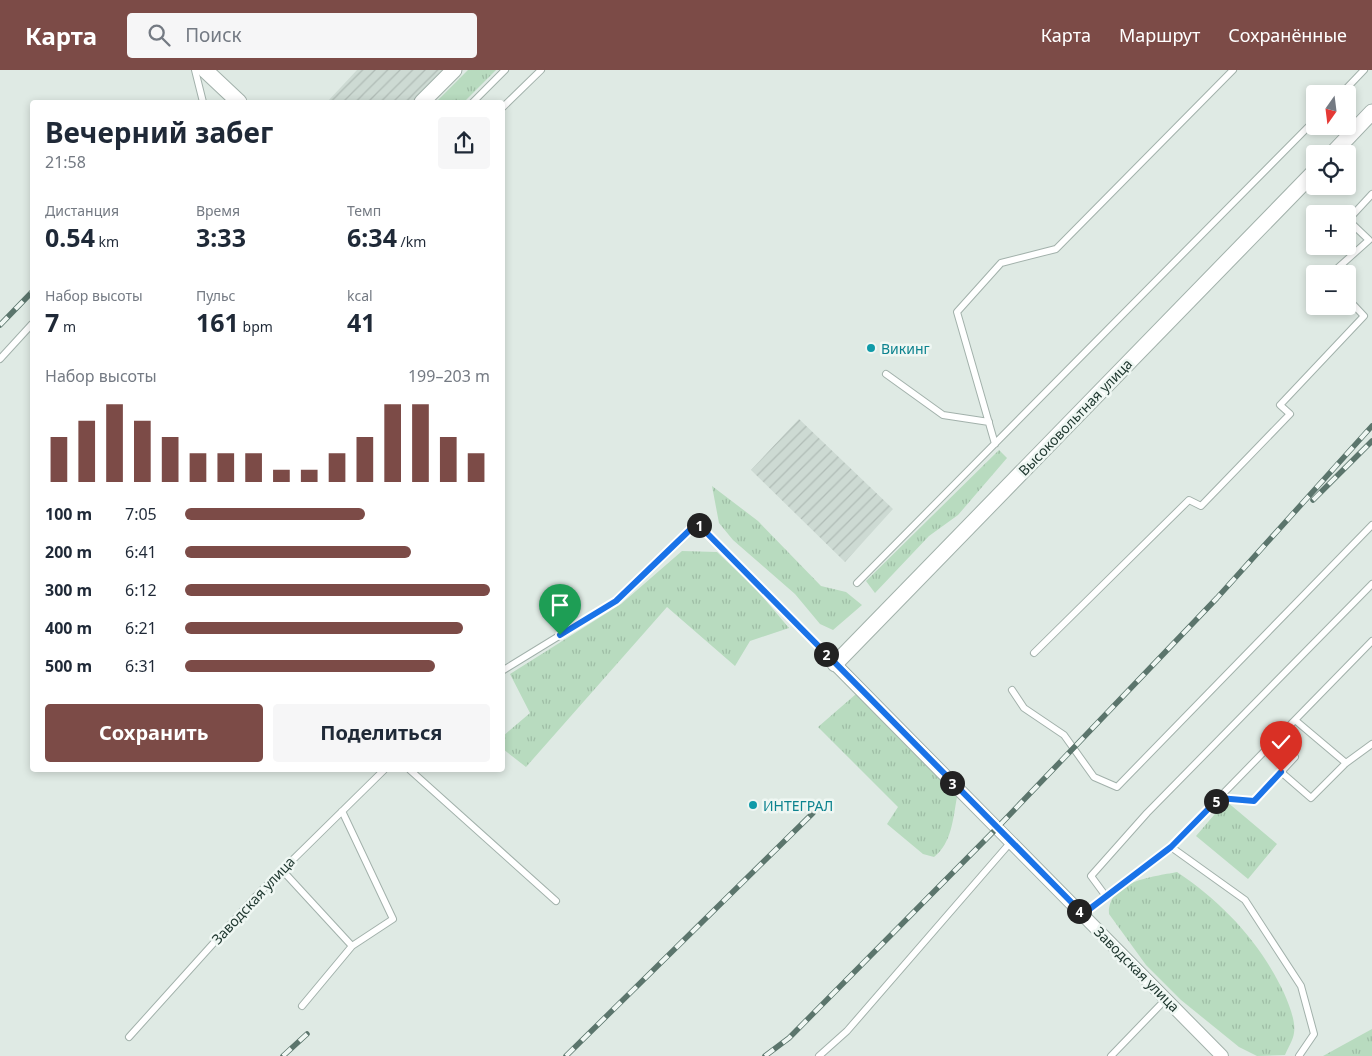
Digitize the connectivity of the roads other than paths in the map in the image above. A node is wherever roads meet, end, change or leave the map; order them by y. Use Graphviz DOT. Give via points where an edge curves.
graph roads {
  1 [pos="195,70"];
  2 [pos="205,70"];
  3 [pos="454,70"];
  4 [pos="505,70"];
  5 [pos="541,70"];
  6 [pos="1233,70"];
  7 [pos="1364,70"];
  8 [pos="1350,85"];
  9 [pos="203,100"];
  10 [pos="237,100"];
  11 [pos="424,100"];
  12 [pos="475,100"];
  13 [pos="505,105"];
  14 [pos="1372,112"];
  15 [pos="1306,129"];
  16 [pos="1341,145"];
  17 [pos="1306,180"];
  18 [pos="1372,194"];
  19 [pos="1341,265"];
  20 [pos="1356,308"];
  21 [pos="30,326"];
  22 [pos="0,359"];
  23 [pos="886,374"];
  24 [pos="989,422"];
  25 [pos="995,444"];
  26 [pos="1372,525"];
  27 [pos="857,583"];
  28 [pos="1372,584"];
  29 [pos="1372,641"];
  30 [pos="1034,653"];
  31 [pos="835,664"];
  32 [pos="505,669"];
  33 [pos="1012,690"];
  34 [pos="1295,720"];
  35 [pos="1278,737"];
  36 [pos="1372,744"];
  37 [pos="1346,763"];
  38 [pos="382,772"];
  39 [pos="412,772"];
  40 [pos="1281,772"];
  41 [pos="1219,798"];
  42 [pos="342,811"];
  43 [pos="1010,843"];
  44 [pos="1171,847"];
  45 [pos="282,870"];
  46 [pos="1105,896"];
  47 [pos="556,902"];
  48 [pos="1083,914"];
  49 [pos="352,946"];
  50 [pos="1167,998"];
  51 [pos="302,1006"];
  52 [pos="129,1037"];
  53 [pos="819,1056"];
  54 [pos="1110,1056"];
  55 [pos="1222,1056"];
  56 [pos="1299,1056"];
  1 -- 9 [label="lane"];
  2 -- 10 [label="street"];
  3 -- 11 [label="street"];
  4 -- 12 [label="lane"];
  5 -- 13 [label="lane"];
  6 -- 24 [label="lane" via="1056,249 1001,263 957,312"];
  7 -- 8 [label="lane"];
  14 -- 16 [label="street"];
  15 -- 25 [label="lane"];
  17 -- 31 [label="street, Высоковольтная улица"];
  18 -- 19 [label="lane" via="1348,220 1369,240"];
  20 -- 30 [label="lane" via="1364,316 1280,405 1290,414 1201,506 1188,500"];
  21 -- 22 [label="lane"];
  23 -- 24 [label="lane" via="943,415"];
  24 -- 25 [label="lane"];
  25 -- 27 [label="lane"];
  26 -- 33 [label="lane" via="1116,787 1094,777 1064,736 1024,708"];
  28 -- 46 [label="lane" via="1147,813 1091,876"];
  29 -- 34 [label="lane"];
  31 -- 32 [label="lane, Заводская улица" via="697,523 616,601"];
  31 -- 43 [label="street, Заводская улица"];
  34 -- 35 [label="lane"];
  34 -- 37 [label="lane"];
  35 -- 40 [label="lane" via="1294,757"];
  35 -- 41 [label="lane"];
  36 -- 37 [label="lane"];
  37 -- 40 [label="lane" via="1311,798"];
  38 -- 42 [label="lane, Заводская улица"];
  39 -- 47 [label="lane"];
  40 -- 41 [label="lane" via="1254,801"];
  41 -- 44 [label="lane"];
  42 -- 45 [label="lane, Заводская улица"];
  42 -- 49 [label="lane" via="393,919"];
  43 -- 48 [label="street, Заводская улица"];
  43 -- 53 [label="lane" via="847,1031"];
  44 -- 46 [label="lane"];
  44 -- 56 [label="lane" via="1245,900 1301,986 1314,1034"];
  45 -- 49 [label="lane"];
  45 -- 52 [label="lane, Заводская улица"];
  46 -- 48 [label="lane"];
  48 -- 50 [label="street, Заводская улица"];
  49 -- 51 [label="lane"];
  50 -- 54 [label="lane"];
  50 -- 55 [label="street, Заводская улица"];
}
